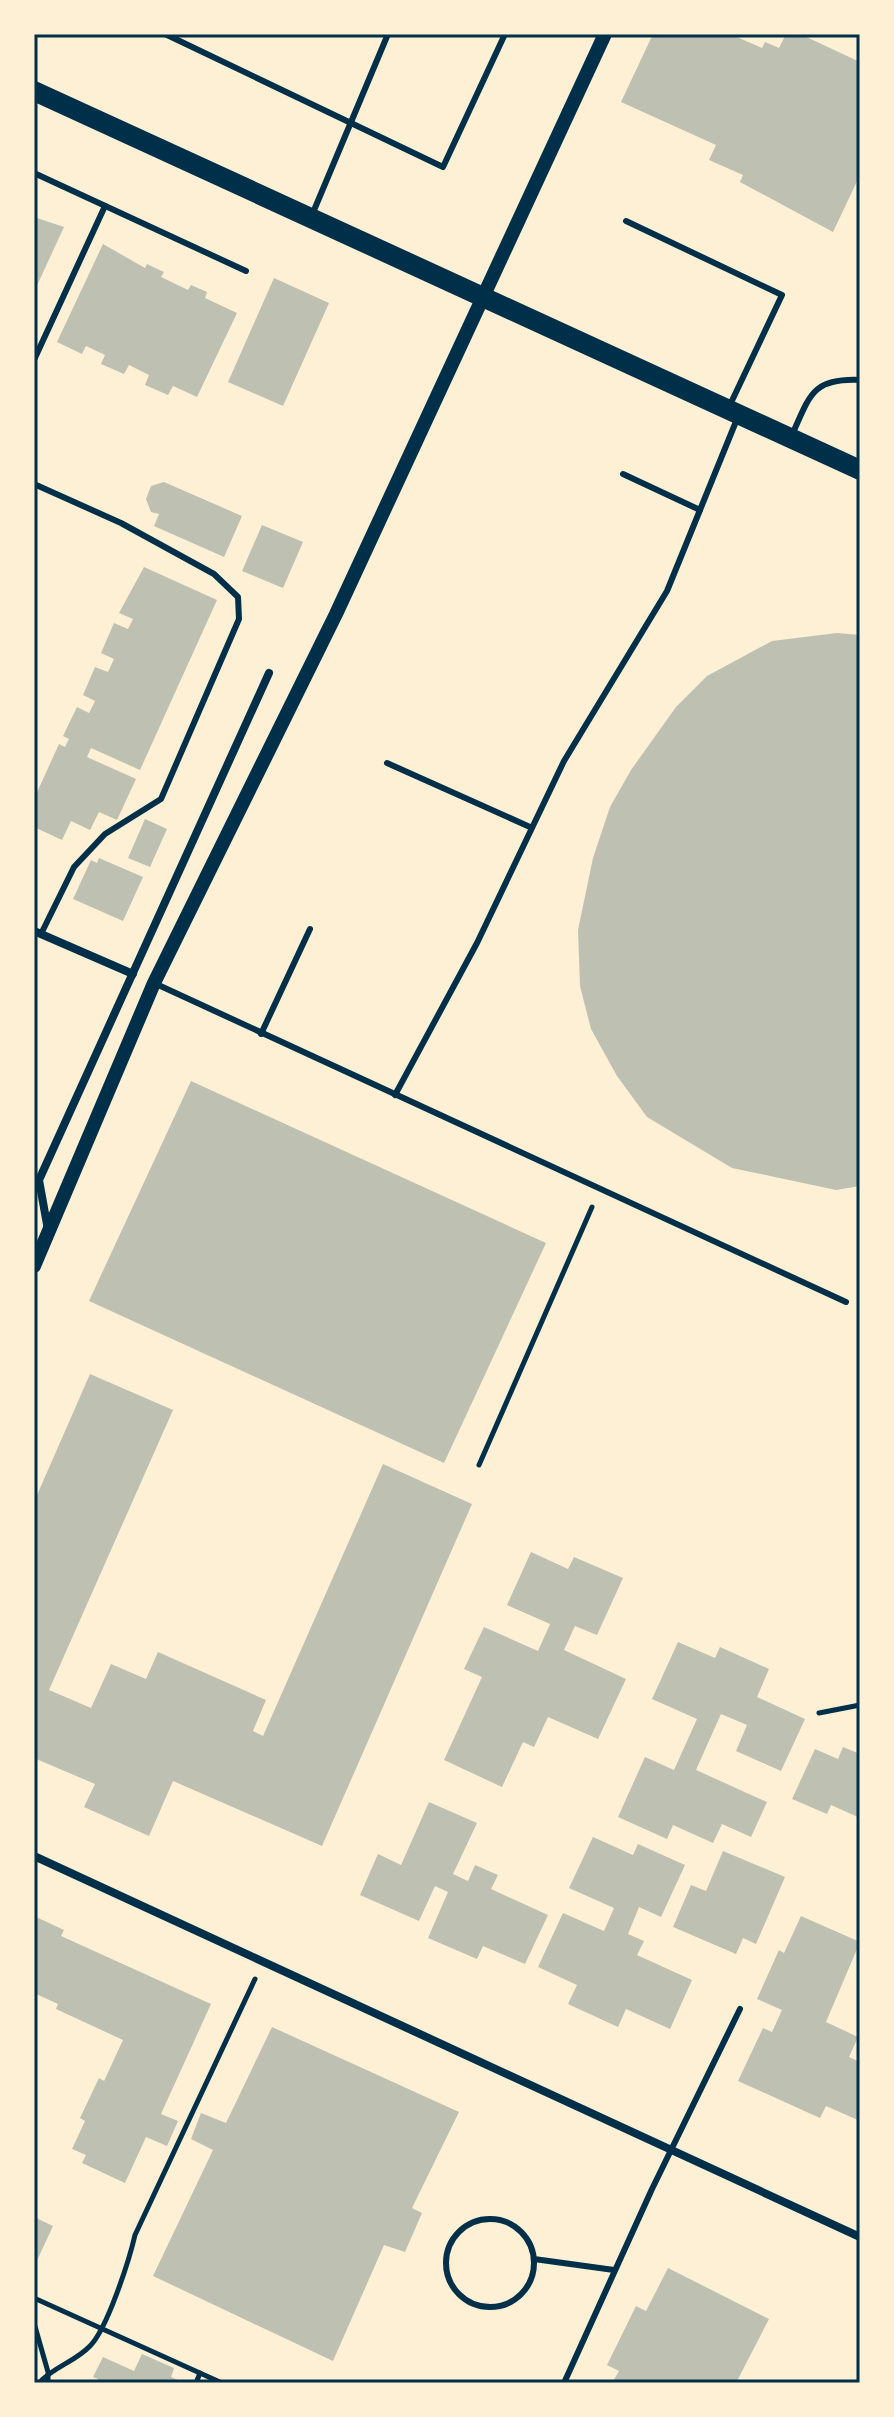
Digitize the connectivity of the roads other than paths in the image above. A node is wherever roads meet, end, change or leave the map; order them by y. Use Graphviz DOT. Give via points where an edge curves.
graph roads {
  1 [pos="165,34"];
  2 [pos="388,34"];
  3 [pos="505,34"];
  4 [pos="605,34"];
  5 [pos="34,91"];
  6 [pos="349,121"];
  7 [pos="34,173"];
  8 [pos="105,206"];
  9 [pos="311,218"];
  10 [pos="626,221"];
  11 [pos="246,271"];
  12 [pos="483,297"];
  13 [pos="34,360"];
  14 [pos="860,380"];
  15 [pos="733,412"];
  16 [pos="791,438"];
  17 [pos="860,470"];
  18 [pos="623,474"];
  19 [pos="34,484"];
  20 [pos="700,510"];
  21 [pos="269,673"];
  22 [pos="387,763"];
  23 [pos="530,827"];
  24 [pos="310,929"];
  25 [pos="38,933"];
  26 [pos="133,974"];
  27 [pos="154,983"];
  28 [pos="261,1034"];
  29 [pos="395,1095"];
  30 [pos="48,1230"];
  31 [pos="34,1266"];
  32 [pos="846,1302"];
  33 [pos="34,1856"];
  34 [pos="740,2009"];
  35 [pos="671,2150"];
  36 [pos="860,2237"];
  37 [pos="534,2259"];
  38 [pos="614,2270"];
  39 [pos="564,2383"];
  1 -- 6 [label="lane"];
  2 -- 6 [label="lane"];
  3 -- 6 [label="lane" via="443,167"];
  4 -- 12 [label="street"];
  5 -- 9 [label="main road"];
  6 -- 9 [label="lane"];
  7 -- 8 [label="lane"];
  8 -- 11 [label="lane"];
  8 -- 13 [label="lane"];
  9 -- 12 [label="main road"];
  10 -- 15 [label="lane" via="782,295"];
  12 -- 15 [label="main road"];
  12 -- 27 [label="street" via="310,668"];
  14 -- 16 [label="lane" via="819,385"];
  15 -- 16 [label="main road"];
  15 -- 20 [label="lane"];
  16 -- 17 [label="main road"];
  18 -- 20 [label="lane"];
  19 -- 25 [label="lane" via="121,523 214,574 238,597 239,619 161,799 105,834 74,867"];
  20 -- 23 [label="lane" via="667,591"];
  21 -- 26 [label="street"];
  22 -- 23 [label="lane"];
  23 -- 29 [label="lane" via="477,943"];
  24 -- 28 [label="lane"];
  25 -- 26 [label="street"];
  26 -- 30 [label="street" via="39,1180"];
  27 -- 28 [label="lane"];
  27 -- 30 [label="street"];
  28 -- 29 [label="lane"];
  29 -- 32 [label="lane"];
  30 -- 31 [label="street"];
  33 -- 35 [label="street"];
  34 -- 35 [label="lane"];
  35 -- 36 [label="street"];
  35 -- 38 [label="lane"];
  37 -- 37 [label="lane" via="523,2233 498,2220 484,2220 459,2232 446,2259 447,2274 463,2299 492,2308 519,2297 534,2272"];
  37 -- 38 [label="lane"];
  38 -- 39 [label="lane"];
}
